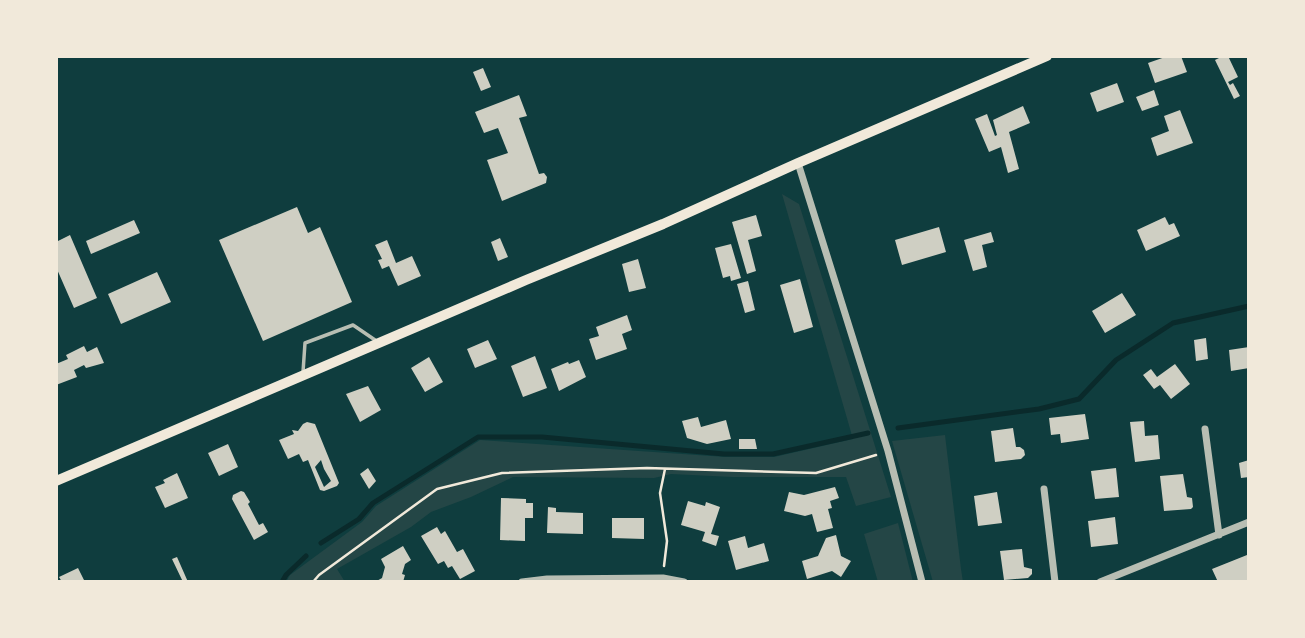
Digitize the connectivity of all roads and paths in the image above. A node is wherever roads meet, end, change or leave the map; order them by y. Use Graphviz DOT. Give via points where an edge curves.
graph roads {
  1 [pos="1047,56"];
  2 [pos="798,163"];
  3 [pos="380,343"];
  4 [pos="303,376"];
  5 [pos="1205,429"];
  6 [pos="888,451"];
  7 [pos="665,469"];
  8 [pos="56,481"];
  9 [pos="1044,489"];
  10 [pos="1249,522"];
  11 [pos="1219,534"];
  12 [pos="663,578"];
  13 [pos="313,582"];
  14 [pos="522,582"];
  15 [pos="684,582"];
  16 [pos="922,582"];
  17 [pos="1055,582"];
  18 [pos="1100,582"];
  1 -- 2 [label="main road"];
  2 -- 3 [label="main road"];
  2 -- 6 [label="street"];
  3 -- 4 [label="main road"];
  3 -- 4 [label="lane" via="353,325 305,343"];
  4 -- 8 [label="main road"];
  5 -- 11 [label="street"];
  6 -- 7 [label="path" via="816,472"];
  6 -- 16 [label="street"];
  7 -- 12 [label="path" via="660,493 667,541"];
  7 -- 13 [label="path" via="502,473 437,489"];
  9 -- 17 [label="street"];
  10 -- 11 [label="street"];
  11 -- 18 [label="street"];
  12 -- 14 [label="street"];
  12 -- 15 [label="street"];
}
